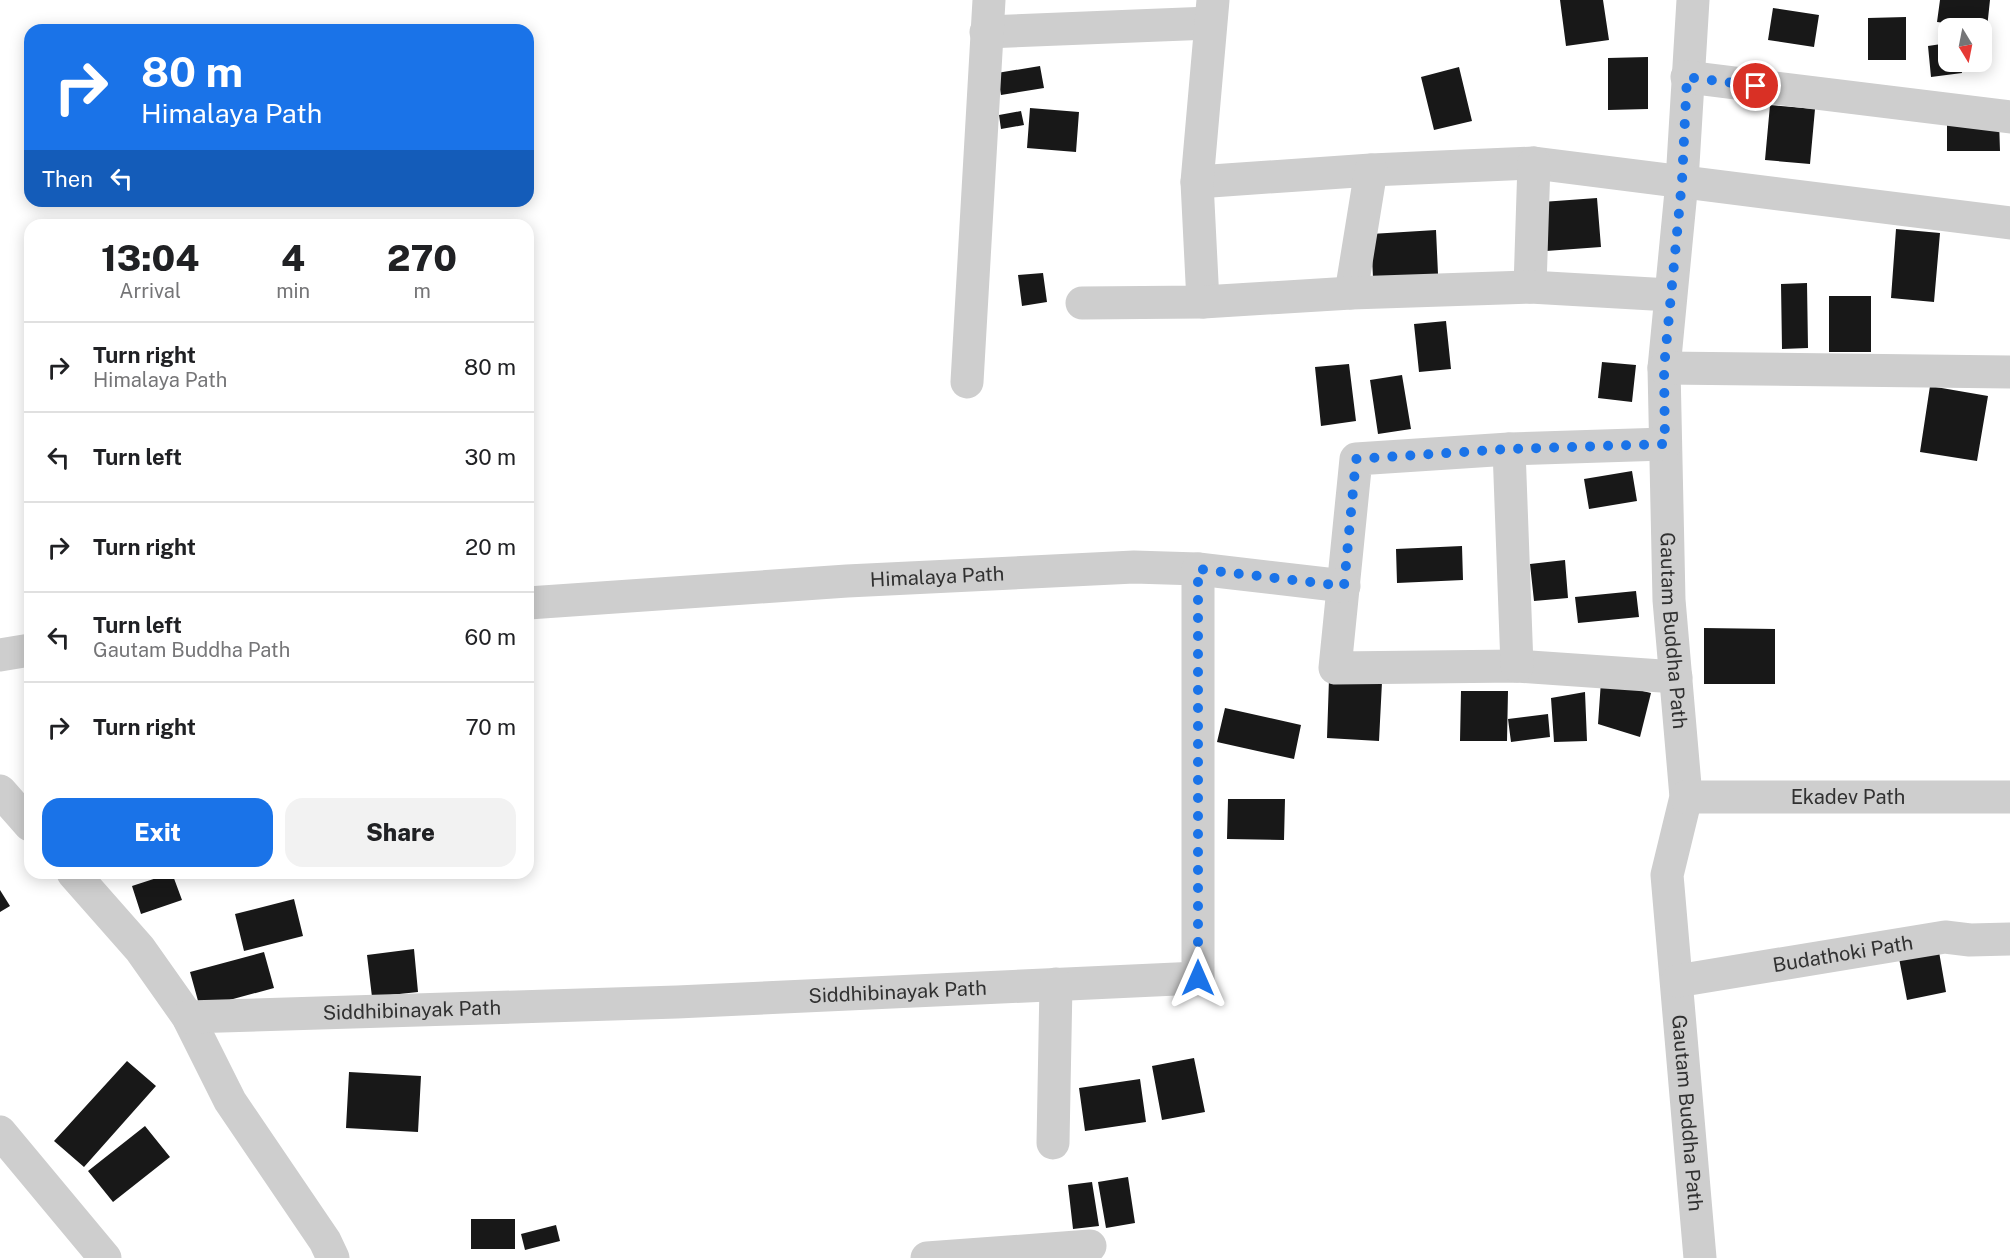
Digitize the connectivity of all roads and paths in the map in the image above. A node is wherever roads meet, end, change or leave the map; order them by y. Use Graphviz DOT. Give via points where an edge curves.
graph roads {
  1 [pos="1693,0"];
  2 [pos="1212,11"];
  3 [pos="988,16"];
  4 [pos="1687,77"];
  5 [pos="2010,117"];
  6 [pos="1534,163"];
  7 [pos="1371,170"];
  8 [pos="1682,181"];
  9 [pos="1197,182"];
  10 [pos="2010,223"];
  11 [pos="1530,287"];
  12 [pos="1351,293"];
  13 [pos="1670,295"];
  14 [pos="1203,302"];
  15 [pos="1082,303"];
  16 [pos="1664,368"];
  17 [pos="2010,372"];
  18 [pos="968,382"];
  19 [pos="1665,444"];
  20 [pos="1509,449"];
  21 [pos="1198,569"];
  22 [pos="1344,586"];
  23 [pos="534,603"];
  24 [pos="24,651"];
  25 [pos="0,656"];
  26 [pos="1517,666"];
  27 [pos="1676,677"];
  28 [pos="0,791"];
  29 [pos="1686,797"];
  30 [pos="2010,797"];
  31 [pos="24,818"];
  32 [pos="78,879"];
  33 [pos="2010,939"];
  34 [pos="1677,981"];
  35 [pos="1056,984"];
  36 [pos="188,1017"];
  37 [pos="0,1132"];
  38 [pos="1053,1143"];
  39 [pos="1090,1246"];
  40 [pos="105,1258"];
  41 [pos="333,1258"];
  42 [pos="927,1258"];
  43 [pos="1700,1258"];
  1 -- 4 [label="street, Gautam Buddha Path"];
  2 -- 3 [label="street"];
  2 -- 9 [label="street"];
  3 -- 18 [label="street"];
  4 -- 5 [label="street"];
  4 -- 8 [label="street, Gautam Buddha Path"];
  6 -- 7 [label="street"];
  6 -- 8 [label="street"];
  6 -- 11 [label="street"];
  7 -- 9 [label="street"];
  7 -- 12 [label="street"];
  8 -- 10 [label="street"];
  8 -- 13 [label="street, Gautam Buddha Path"];
  9 -- 14 [label="street"];
  11 -- 12 [label="street"];
  11 -- 13 [label="street"];
  12 -- 14 [label="street"];
  13 -- 16 [label="street, Gautam Buddha Path"];
  14 -- 15 [label="street"];
  16 -- 17 [label="street"];
  16 -- 19 [label="street, Gautam Buddha Path"];
  19 -- 20 [label="street"];
  19 -- 27 [label="street, Gautam Buddha Path" via="1669,600"];
  20 -- 22 [label="street" via="1356,459"];
  20 -- 26 [label="street"];
  21 -- 22 [label="street, Himalaya Path"];
  21 -- 23 [label="street, Himalaya Path" via="1134,567 847,581"];
  21 -- 35 [label="street, Siddhibinayak Path" via="1198,978"];
  22 -- 26 [label="street" via="1335,668"];
  24 -- 25 [label="street"];
  26 -- 27 [label="street"];
  27 -- 29 [label="street, Gautam Buddha Path"];
  28 -- 31 [label="street"];
  29 -- 30 [label="street, Ekadev Path"];
  29 -- 34 [label="street, Gautam Buddha Path" via="1667,875"];
  32 -- 36 [label="street" via="140,949"];
  33 -- 34 [label="street, Budathoki Path" via="1945,938"];
  34 -- 43 [label="street, Gautam Buddha Path"];
  35 -- 36 [label="street, Siddhibinayak Path" via="665,1002"];
  35 -- 38 [label="street"];
  36 -- 41 [label="street" via="230,1101"];
  37 -- 40 [label="street"];
  39 -- 42 [label="street"];
}
